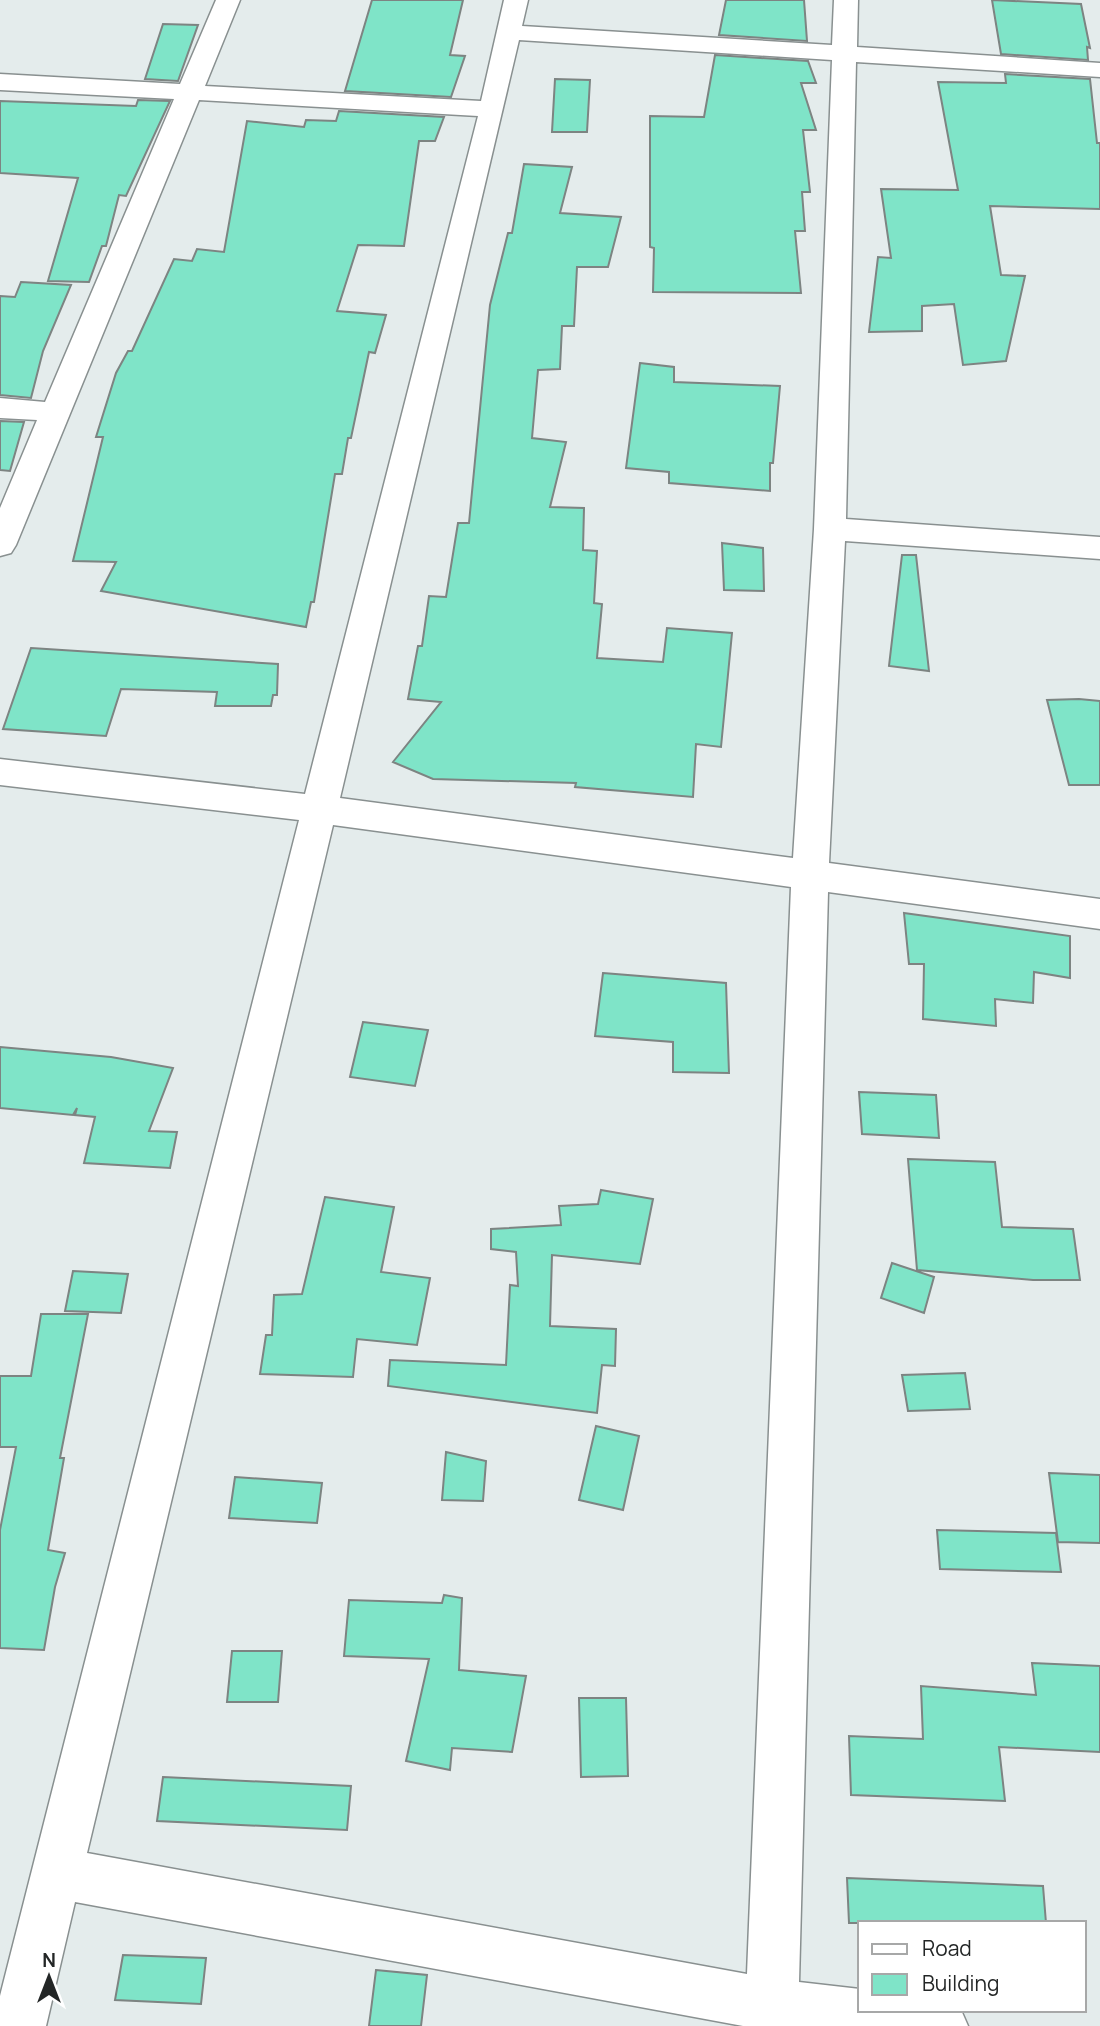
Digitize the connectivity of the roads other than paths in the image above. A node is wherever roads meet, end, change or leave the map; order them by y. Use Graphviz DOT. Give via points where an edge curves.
graph roads {
  1 [pos="228,0"];
  2 [pos="846,0"];
  3 [pos="512,16"];
  4 [pos="844,55"];
  5 [pos="1100,70"];
  6 [pos="0,82"];
  7 [pos="187,93"];
  8 [pos="492,109"];
  9 [pos="0,408"];
  10 [pos="55,412"];
  11 [pos="830,529"];
  12 [pos="0,545"];
  13 [pos="1100,548"];
  14 [pos="0,772"];
  15 [pos="320,808"];
  16 [pos="810,873"];
  17 [pos="1100,914"];
  18 [pos="57,1873"];
  19 [pos="771,2015"];
  20 [pos="19,2026"];
  21 [pos="941,2026"];
  1 -- 7 [label="street"];
  2 -- 4 [label="street"];
  3 -- 4 [label="street"];
  3 -- 8 [label="street"];
  4 -- 5 [label="street"];
  4 -- 11 [label="street"];
  6 -- 7 [label="street"];
  7 -- 8 [label="street"];
  7 -- 10 [label="street"];
  8 -- 15 [label="street"];
  9 -- 10 [label="street"];
  10 -- 12 [label="street"];
  11 -- 13 [label="street"];
  11 -- 16 [label="street"];
  14 -- 15 [label="street"];
  15 -- 16 [label="street"];
  15 -- 18 [label="street"];
  16 -- 17 [label="street"];
  16 -- 19 [label="street"];
  18 -- 19 [label="street"];
  18 -- 20 [label="street"];
  19 -- 21 [label="street"];
}
